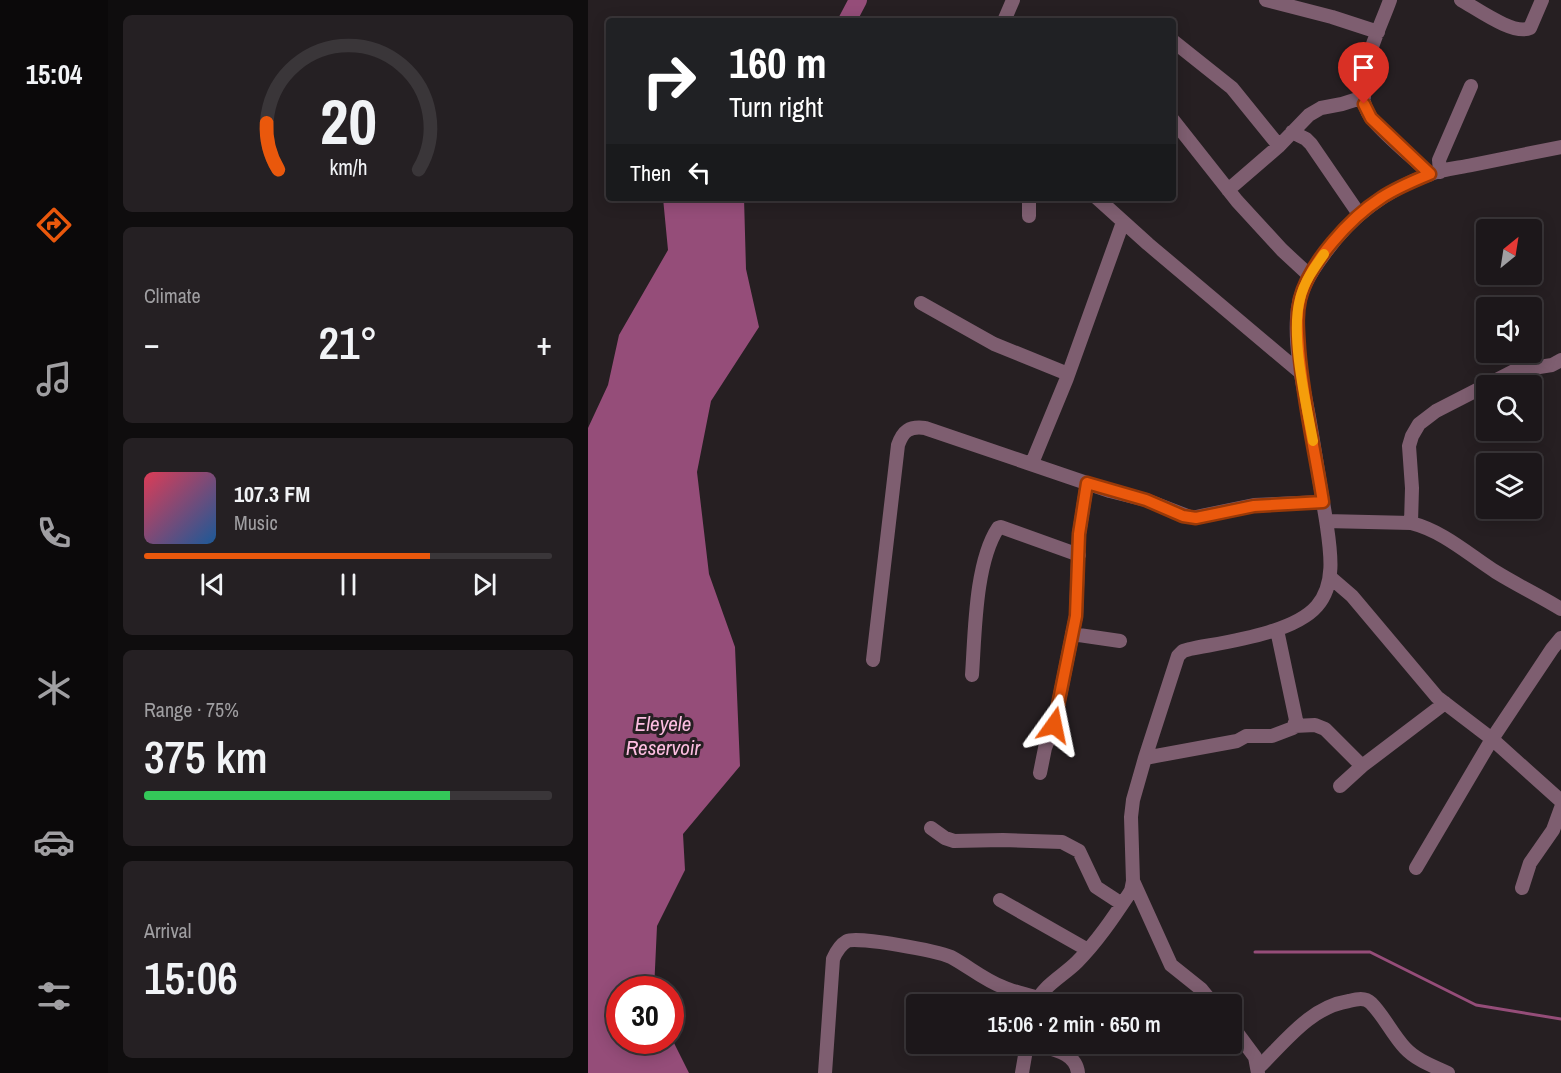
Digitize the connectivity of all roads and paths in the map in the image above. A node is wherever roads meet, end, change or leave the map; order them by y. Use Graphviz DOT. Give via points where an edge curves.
graph roads {
  1 [pos="1013,0"];
  2 [pos="1266,0"];
  3 [pos="1390,0"];
  4 [pos="1461,0"];
  5 [pos="1542,0"];
  6 [pos="1005,18"];
  7 [pos="1378,32"];
  8 [pos="1176,43"];
  9 [pos="1471,86"];
  10 [pos="1364,97"];
  11 [pos="1176,124"];
  12 [pos="1292,132"];
  13 [pos="1279,146"];
  14 [pos="1561,147"];
  15 [pos="1435,173"];
  16 [pos="1228,190"];
  17 [pos="1029,201"];
  18 [pos="1100,201"];
  19 [pos="1359,214"];
  20 [pos="1029,216"];
  21 [pos="1123,222"];
  22 [pos="1309,275"];
  23 [pos="921,303"];
  24 [pos="1561,360"];
  25 [pos="1301,373"];
  26 [pos="1068,374"];
  27 [pos="1032,463"];
  28 [pos="1087,483"];
  29 [pos="1323,502"];
  30 [pos="1326,521"];
  31 [pos="1411,523"];
  32 [pos="1079,555"];
  33 [pos="1330,577"];
  34 [pos="1561,609"];
  35 [pos="1277,630"];
  36 [pos="1072,634"];
  37 [pos="1561,638"];
  38 [pos="1120,641"];
  39 [pos="873,660"];
  40 [pos="972,675"];
  41 [pos="1445,703"];
  42 [pos="1294,726"];
  43 [pos="1492,739"];
  44 [pos="1145,758"];
  45 [pos="1362,766"];
  46 [pos="1040,773"];
  47 [pos="1340,786"];
  48 [pos="1561,801"];
  49 [pos="1561,808"];
  50 [pos="931,828"];
  51 [pos="1416,868"];
  52 [pos="1133,881"];
  53 [pos="1522,888"];
  54 [pos="1000,900"];
  55 [pos="1122,904"];
  56 [pos="1088,950"];
  57 [pos="1017,994"];
  58 [pos="1044,994"];
  59 [pos="1205,994"];
  60 [pos="1242,1039"];
  61 [pos="1025,1054"];
  62 [pos="1065,1054"];
  63 [pos="1258,1071"];
  64 [pos="825,1073"];
  65 [pos="1022,1073"];
  66 [pos="1078,1073"];
  67 [pos="1449,1073"];
  1 -- 6 [label="street"];
  2 -- 7 [label="street"];
  3 -- 7 [label="street"];
  4 -- 5 [label="street" via="1525,31"];
  7 -- 10 [label="street" via="1362,84"];
  8 -- 13 [label="street" via="1232,88"];
  9 -- 15 [label="street"];
  10 -- 12 [label="street" via="1321,108"];
  10 -- 15 [label="street" via="1371,118"];
  11 -- 16 [label="street"];
  12 -- 13 [label="street"];
  12 -- 19 [label="street" via="1311,144"];
  13 -- 16 [label="street"];
  14 -- 15 [label="street"];
  15 -- 19 [label="street" via="1387,194"];
  16 -- 22 [label="street"];
  17 -- 20 [label="street"];
  18 -- 21 [label="street"];
  19 -- 22 [label="street"];
  21 -- 25 [label="street"];
  21 -- 26 [label="street"];
  22 -- 25 [label="street" via="1297,319"];
  23 -- 26 [label="street" via="994,344"];
  24 -- 31 [label="street" via="1514,371 1436,411 1419,424 1409,446"];
  25 -- 29 [label="street"];
  26 -- 27 [label="street"];
  27 -- 28 [label="street"];
  27 -- 39 [label="street" via="925,428 906,429 901,435"];
  28 -- 29 [label="street" via="1196,518 1254,506"];
  28 -- 32 [label="street"];
  29 -- 30 [label="street"];
  30 -- 31 [label="street"];
  30 -- 33 [label="street"];
  31 -- 34 [label="street" via="1445,537"];
  32 -- 36 [label="street"];
  32 -- 40 [label="street" via="998,528 979,586"];
  33 -- 35 [label="street" via="1324,597 1315,609"];
  33 -- 41 [label="street" via="1352,596 1426,686"];
  35 -- 42 [label="street" via="1296,720"];
  35 -- 44 [label="street" via="1183,651 1174,667"];
  36 -- 38 [label="street"];
  36 -- 46 [label="street"];
  37 -- 43 [label="street"];
  41 -- 43 [label="street"];
  41 -- 45 [label="street"];
  42 -- 44 [label="street" via="1272,736 1246,736"];
  42 -- 45 [label="street" via="1315,725 1325,729"];
  43 -- 48 [label="street"];
  43 -- 51 [label="street"];
  44 -- 52 [label="street" via="1131,817"];
  45 -- 47 [label="street"];
  49 -- 53 [label="street" via="1553,830 1530,863"];
  50 -- 55 [label="street" via="954,841 1062,842 1078,851 1096,887"];
  52 -- 55 [label="street"];
  52 -- 59 [label="street" via="1171,965"];
  54 -- 56 [label="street"];
  55 -- 56 [label="street"];
  56 -- 58 [label="street"];
  57 -- 64 [label="street" via="939,953 874,942 845,942 833,959"];
  60 -- 63 [label="street" via="1255,1057"];
  61 -- 65 [label="street"];
  62 -- 66 [label="street" via="1074,1060"];
  63 -- 67 [label="street" via="1310,1016 1361,999 1371,1003 1406,1049"];
}
